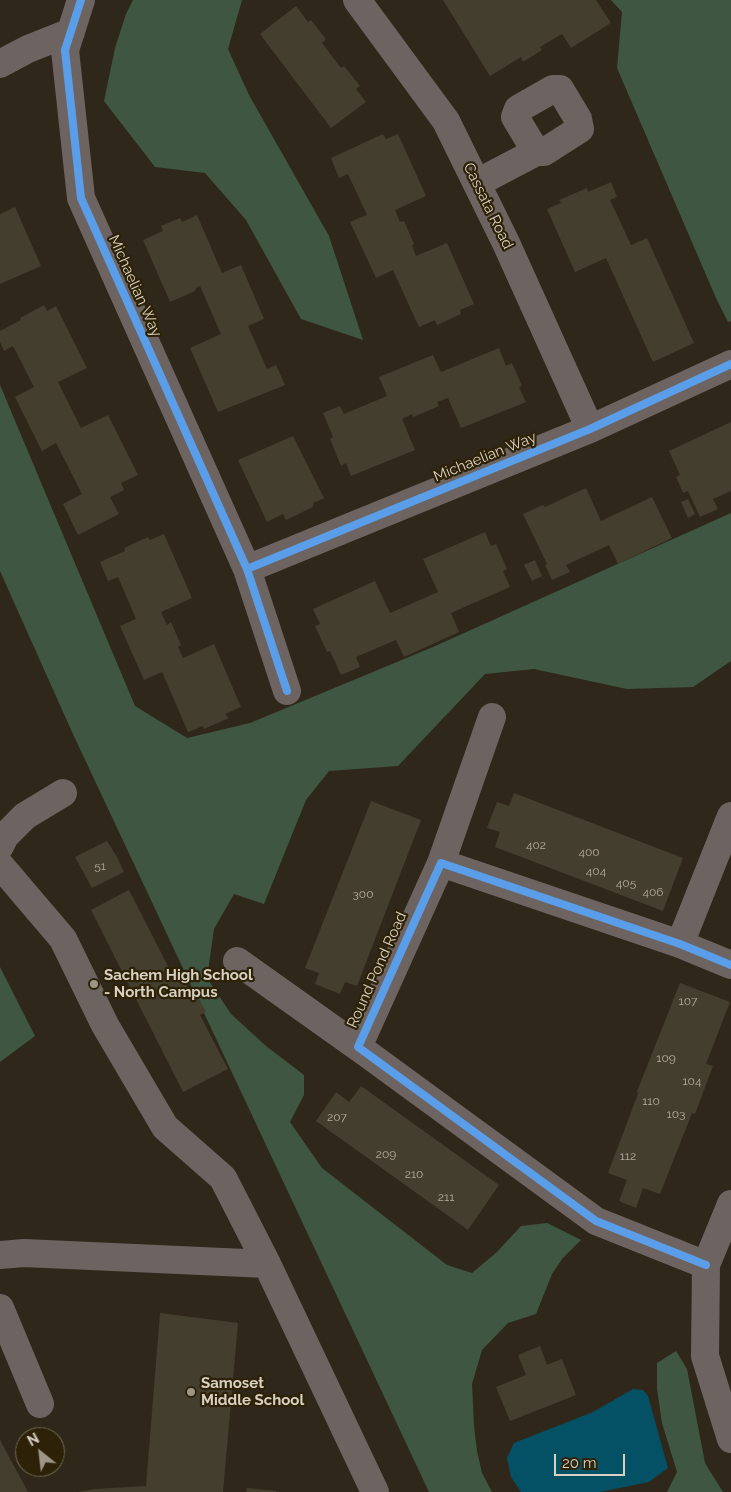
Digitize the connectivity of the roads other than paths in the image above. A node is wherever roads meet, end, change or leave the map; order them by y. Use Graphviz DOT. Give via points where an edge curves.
graph roads {
  1 [pos="81,0"];
  2 [pos="357,0"];
  3 [pos="71,32"];
  4 [pos="0,64"];
  5 [pos="536,152"];
  6 [pos="477,183"];
  7 [pos="731,364"];
  8 [pos="590,429"];
  9 [pos="247,569"];
  10 [pos="287,691"];
  11 [pos="492,717"];
  12 [pos="63,793"];
  13 [pos="731,816"];
  14 [pos="0,846"];
  15 [pos="440,863"];
  16 [pos="0,866"];
  17 [pos="680,944"];
  18 [pos="237,961"];
  19 [pos="731,965"];
  20 [pos="358,1047"];
  21 [pos="731,1204"];
  22 [pos="0,1254"];
  23 [pos="267,1264"];
  24 [pos="706,1265"];
  25 [pos="0,1308"];
  26 [pos="40,1404"];
  27 [pos="731,1439"];
  28 [pos="375,1492"];
  1 -- 3 [label="street, Michaelian Way"];
  2 -- 6 [label="street, Cassata Road" via="446,121"];
  3 -- 4 [label="street"];
  3 -- 9 [label="street, Michaelian Way" via="65,50 81,198"];
  5 -- 6 [label="street"];
  6 -- 8 [label="street, Cassata Road"];
  7 -- 8 [label="street, Michaelian Way"];
  8 -- 9 [label="street, Michaelian Way"];
  9 -- 10 [label="street, Michaelian Way"];
  11 -- 15 [label="street, Round Pond Road"];
  12 -- 14 [label="street" via="25,816 5,836"];
  13 -- 17 [label="street"];
  15 -- 17 [label="street"];
  15 -- 20 [label="street, Round Pond Road"];
  16 -- 23 [label="street" via="63,939 105,1025 165,1127 223,1178"];
  17 -- 19 [label="street"];
  18 -- 20 [label="street"];
  20 -- 24 [label="street, Round Pond Road" via="596,1222"];
  21 -- 24 [label="street"];
  22 -- 23 [label="street"];
  23 -- 28 [label="street"];
  24 -- 27 [label="street" via="705,1356"];
  25 -- 26 [label="street"];
}
